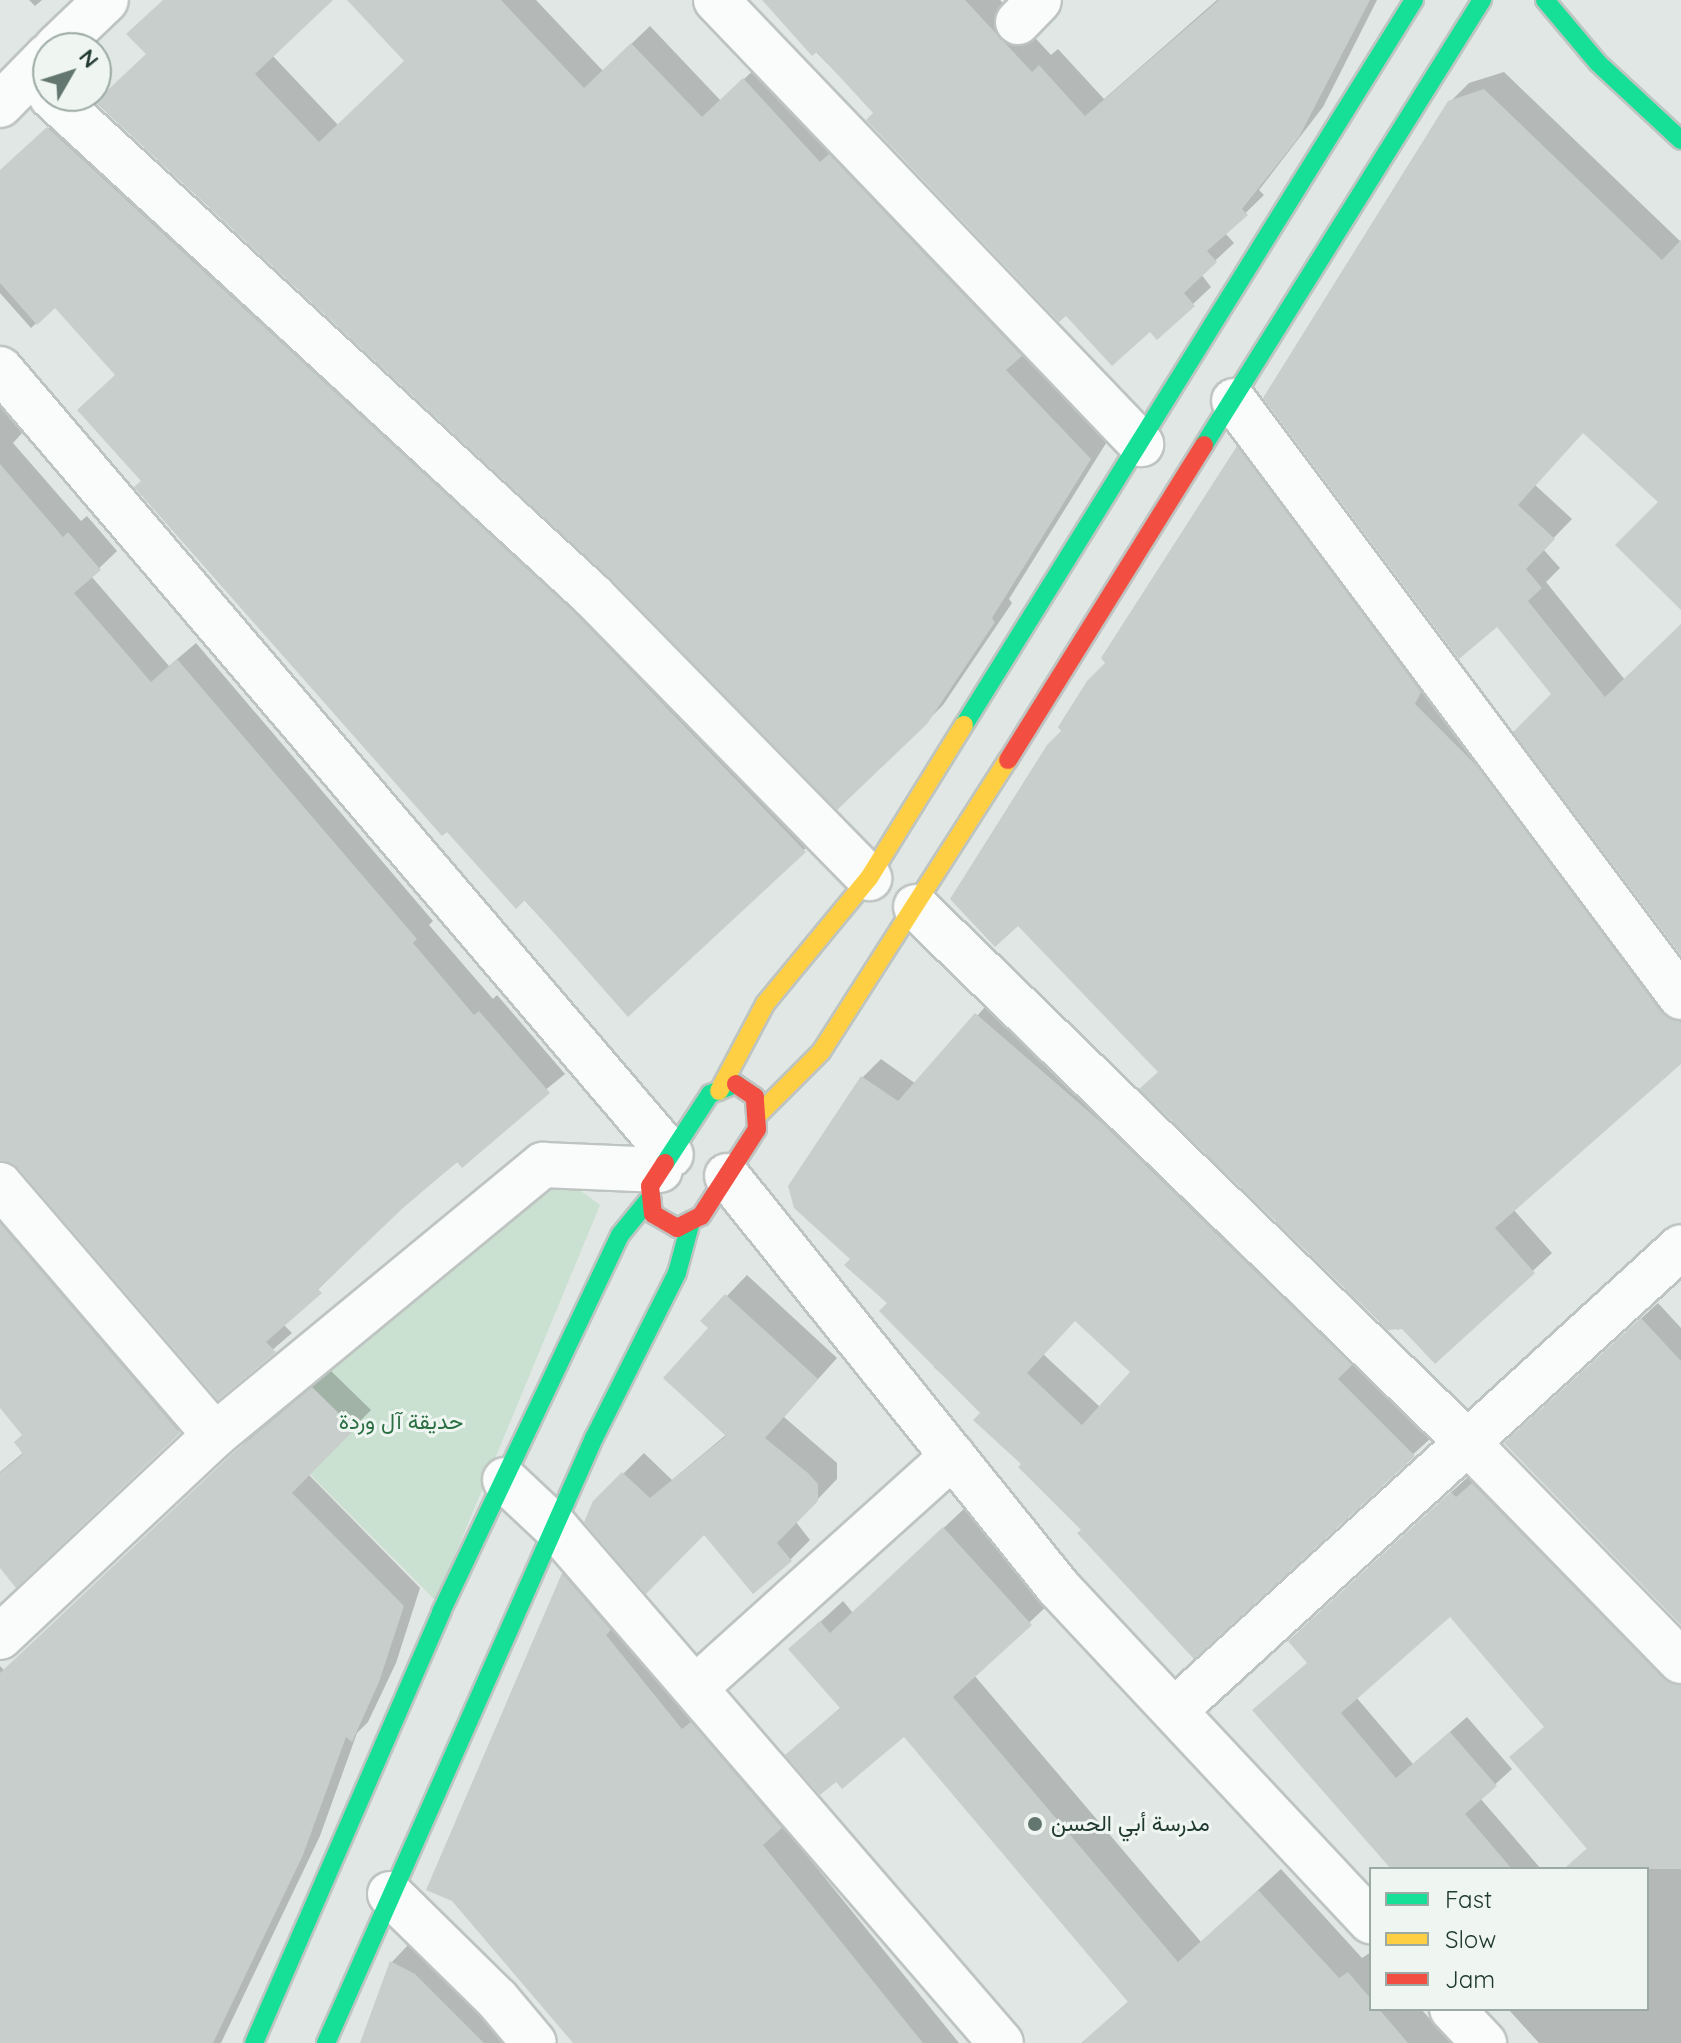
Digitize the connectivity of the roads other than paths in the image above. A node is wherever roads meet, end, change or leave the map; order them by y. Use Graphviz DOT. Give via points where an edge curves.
graph roads {
  1 [pos="106,0"];
  2 [pos="716,0"];
  3 [pos="1414,0"];
  4 [pos="1482,0"];
  5 [pos="1545,0"];
  6 [pos="75,32"];
  7 [pos="73,112"];
  8 [pos="1681,140"];
  9 [pos="0,369"];
  10 [pos="1234,401"];
  11 [pos="1141,444"];
  12 [pos="869,878"];
  13 [pos="916,907"];
  14 [pos="1681,997"];
  15 [pos="719,1091"];
  16 [pos="756,1117"];
  17 [pos="660,1174"];
  18 [pos="727,1176"];
  19 [pos="0,1185"];
  20 [pos="691,1221"];
  21 [pos="1681,1247"];
  22 [pos="215,1435"];
  23 [pos="1467,1442"];
  24 [pos="953,1456"];
  25 [pos="505,1480"];
  26 [pos="557,1529"];
  27 [pos="0,1637"];
  28 [pos="1681,1661"];
  29 [pos="695,1688"];
  30 [pos="1176,1709"];
  31 [pos="390,1894"];
  32 [pos="1369,1919"];
  33 [pos="1454,2011"];
  34 [pos="254,2043"];
  35 [pos="326,2043"];
  36 [pos="534,2043"];
  37 [pos="1001,2043"];
  38 [pos="1484,2043"];
  1 -- 6 [label="street"];
  2 -- 11 [label="street"];
  3 -- 11 [label="street"];
  4 -- 10 [label="street"];
  5 -- 8 [label="street" via="1598,63"];
  7 -- 12 [label="street" via="593,596"];
  9 -- 17 [label="street"];
  10 -- 13 [label="street"];
  10 -- 14 [label="street"];
  11 -- 12 [label="street"];
  12 -- 15 [label="street" via="765,1004"];
  13 -- 16 [label="street" via="821,1052"];
  13 -- 23 [label="street"];
  15 -- 16 [label="street" via="736,1084 755,1097"];
  15 -- 17 [label="street" via="710,1094"];
  16 -- 18 [label="street" via="757,1129"];
  17 -- 20 [label="street" via="653,1214 677,1228"];
  17 -- 22 [label="street" via="543,1165"];
  17 -- 25 [label="street" via="620,1235"];
  18 -- 20 [label="street" via="701,1216"];
  18 -- 24 [label="street"];
  19 -- 22 [label="street"];
  20 -- 26 [label="street" via="677,1273 594,1438"];
  21 -- 23 [label="street"];
  22 -- 27 [label="street"];
  23 -- 28 [label="street"];
  23 -- 30 [label="street"];
  24 -- 29 [label="street"];
  24 -- 30 [label="street" via="1058,1587"];
  25 -- 26 [label="street"];
  25 -- 34 [label="street" via="441,1612"];
  26 -- 29 [label="street"];
  26 -- 31 [label="street"];
  29 -- 37 [label="street"];
  30 -- 32 [label="street"];
  31 -- 35 [label="street"];
  31 -- 36 [label="street"];
  33 -- 38 [label="street"];
}
